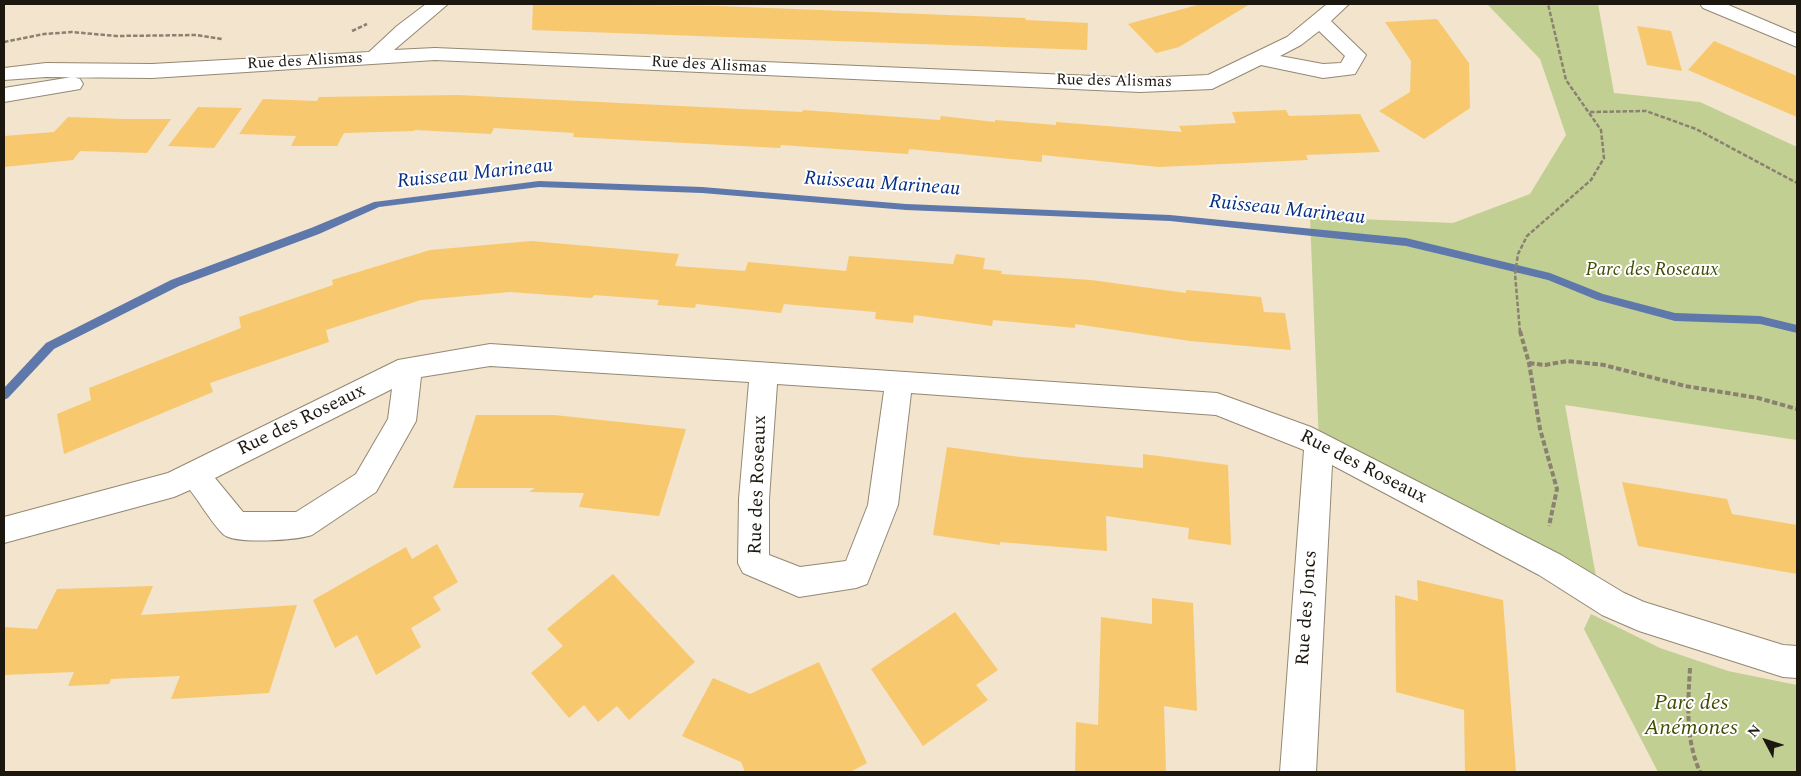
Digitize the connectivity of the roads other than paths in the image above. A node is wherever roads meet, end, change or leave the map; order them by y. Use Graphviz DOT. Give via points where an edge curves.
graph roads {
  1 [pos="438,4"];
  2 [pos="1339,4"];
  3 [pos="1710,4"];
  4 [pos="1318,21"];
  5 [pos="1797,41"];
  6 [pos="374,58"];
  7 [pos="1261,59"];
  8 [pos="152,71"];
  9 [pos="4,74"];
  10 [pos="4,95"];
  11 [pos="408,368"];
  12 [pos="764,372"];
  13 [pos="899,381"];
  14 [pos="1319,444"];
  15 [pos="195,474"];
  16 [pos="4,530"];
  17 [pos="1797,662"];
  18 [pos="1298,772"];
  1 -- 6 [label="street"];
  2 -- 4 [label="street, Rue des Alismas"];
  3 -- 5 [label="street"];
  4 -- 7 [label="street, Rue des Alismas" via="1294,41"];
  4 -- 7 [label="street" via="1356,55 1348,69 1323,71"];
  6 -- 7 [label="street, Rue des Alismas" via="435,54 1140,85 1212,82"];
  6 -- 8 [label="street, Rue des Alismas"];
  8 -- 9 [label="street, Rue des Alismas" via="46,70"];
  8 -- 10 [label="street, Rue des Alismas"];
  11 -- 12 [label="street, Rue des Roseaux" via="490,355"];
  11 -- 15 [label="street, Rue des Roseaux"];
  11 -- 15 [label="street" via="402,421 366,483 301,525 235,526"];
  12 -- 13 [label="street, Rue des Roseaux"];
  12 -- 13 [label="street, Rue des Roseaux" via="754,499 754,563 799,582 856,574 883,504"];
  13 -- 14 [label="street, Rue des Roseaux" via="1217,404 1301,434"];
  14 -- 17 [label="street, Rue des Roseaux" via="1540,559 1613,604 1692,633 1783,661"];
  14 -- 18 [label="street, Rue des Joncs"];
  15 -- 16 [label="street, Rue des Roseaux" via="174,484"];
}
